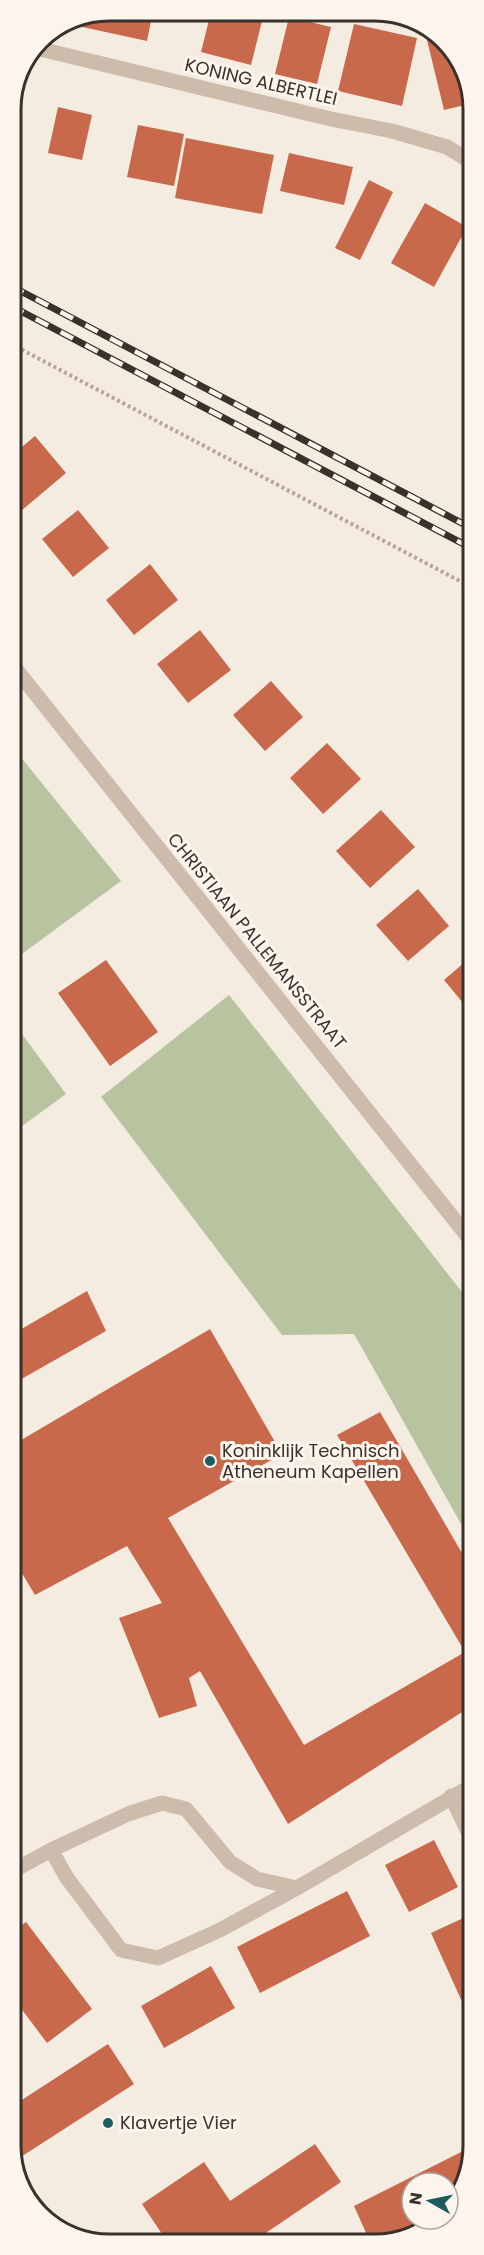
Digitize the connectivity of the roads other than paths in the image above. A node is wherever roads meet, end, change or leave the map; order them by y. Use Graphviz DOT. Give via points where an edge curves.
graph roads {
  1 [pos="45,50"];
  2 [pos="463,157"];
  3 [pos="21,676"];
  4 [pos="463,1230"];
  5 [pos="463,1790"];
  6 [pos="451,1796"];
  7 [pos="463,1821"];
  8 [pos="51,1850"];
  9 [pos="21,1866"];
  10 [pos="297,1888"];
  1 -- 2 [label="street, KONING ALBERTLEI" via="392,131 447,147"];
  3 -- 4 [label="street, CHRISTIAAN PALLEMANSSTRAAT"];
  5 -- 6 [label="street"];
  6 -- 7 [label="street"];
  6 -- 10 [label="street"];
  8 -- 9 [label="street"];
  8 -- 10 [label="street" via="128,1814 162,1803 186,1809 230,1862 257,1879"];
  8 -- 10 [label="street" via="121,1950 158,1958"];
}
